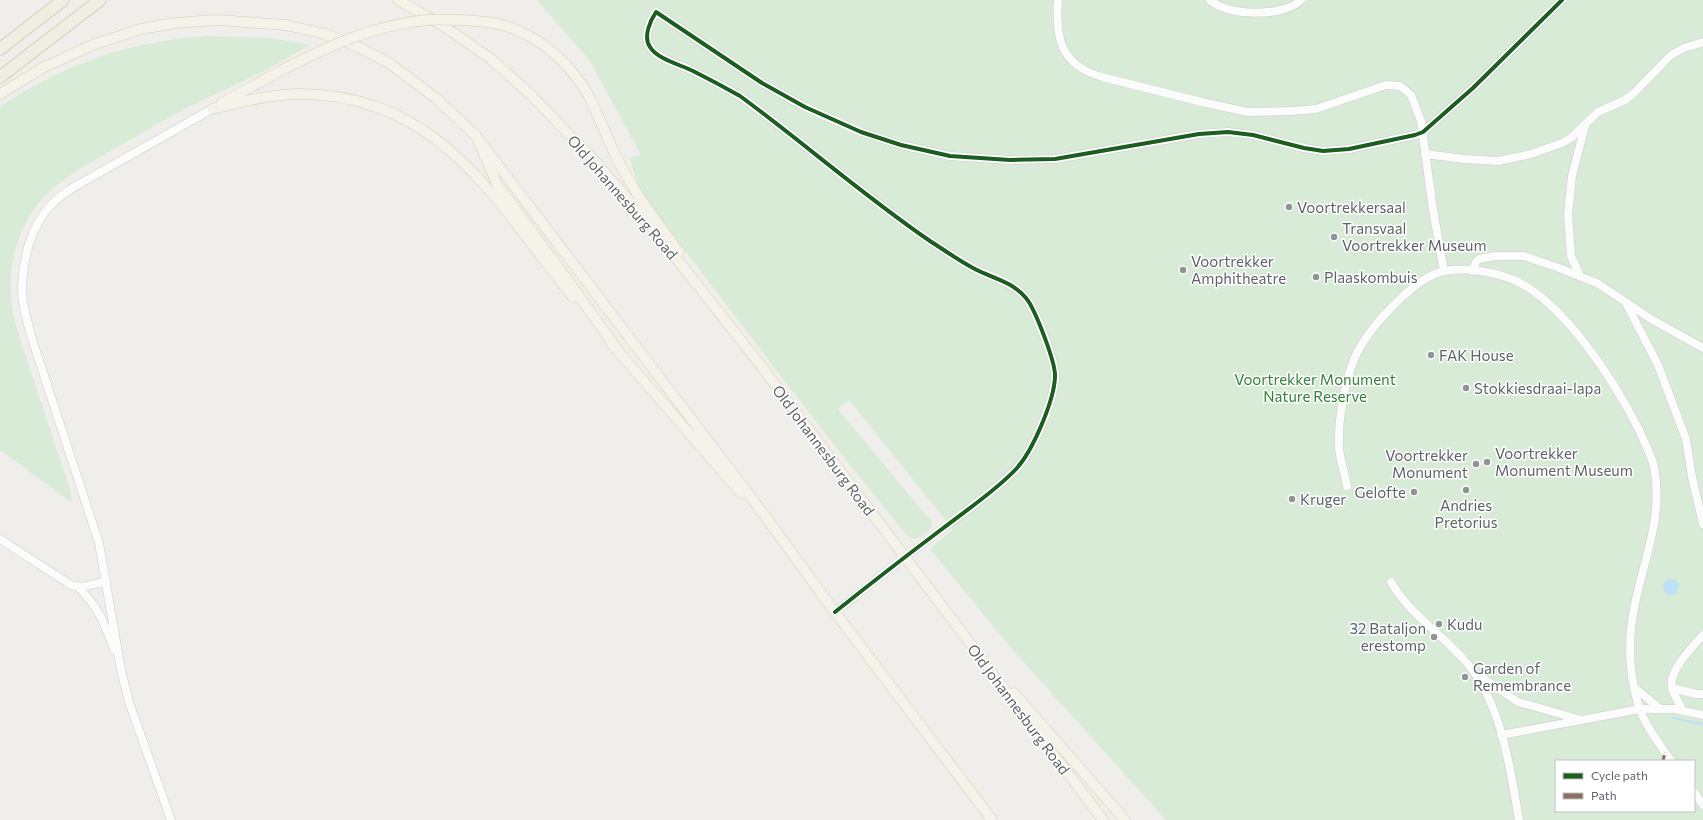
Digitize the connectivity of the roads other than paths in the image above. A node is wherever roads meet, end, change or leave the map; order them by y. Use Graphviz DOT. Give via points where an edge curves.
graph roads {
  1 [pos="63,0"];
  2 [pos="100,0"];
  3 [pos="398,0"];
  4 [pos="1058,0"];
  5 [pos="1210,0"];
  6 [pos="1301,0"];
  7 [pos="1562,0"];
  8 [pos="1703,42"];
  9 [pos="0,49"];
  10 [pos="0,77"];
  11 [pos="0,94"];
  12 [pos="212,109"];
  13 [pos="1585,125"];
  14 [pos="1423,132"];
  15 [pos="476,136"];
  16 [pos="1425,154"];
  17 [pos="1444,271"];
  18 [pos="1473,271"];
  19 [pos="1580,276"];
  20 [pos="1627,304"];
  21 [pos="616,348"];
  22 [pos="1703,348"];
  23 [pos="762,367"];
  24 [pos="1347,486"];
  25 [pos="759,508"];
  26 [pos="1703,524"];
  27 [pos="0,539"];
  28 [pos="905,557"];
  29 [pos="106,581"];
  30 [pos="1391,582"];
  31 [pos="78,588"];
  32 [pos="835,612"];
  33 [pos="960,630"];
  34 [pos="1703,635"];
  35 [pos="121,670"];
  36 [pos="1472,670"];
  37 [pos="1634,688"];
  38 [pos="1672,688"];
  39 [pos="1703,694"];
  40 [pos="1660,708"];
  41 [pos="1640,709"];
  42 [pos="1682,710"];
  43 [pos="1703,715"];
  44 [pos="1586,719"];
  45 [pos="1501,735"];
  46 [pos="1670,760"];
  47 [pos="1695,793"];
  48 [pos="1703,805"];
  49 [pos="171,820"];
  50 [pos="992,820"];
  51 [pos="1103,820"];
  52 [pos="1125,820"];
  53 [pos="1519,820"];
  1 -- 9 [label="highway"];
  2 -- 10 [label="highway"];
  3 -- 23 [label="main road, Old Johannesburg Road" via="445,27 491,59 530,94 642,215"];
  4 -- 14 [label="street" via="1057,27 1060,42 1074,62 1091,74 1248,112 1316,109 1393,85 1411,95"];
  5 -- 6 [label="street" via="1229,9 1259,12 1286,9"];
  7 -- 14 [label="street" via="1473,88"];
  8 -- 13 [label="street" via="1671,55 1634,93 1598,112"];
  11 -- 15 [label="main road" via="44,67 95,44 141,29 175,23 250,21 286,25 325,34 358,47 389,64 431,94"];
  12 -- 21 [label="main road" via="268,96 300,94 348,97 401,116 426,131 468,168 502,206 566,289"];
  12 -- 23 [label="main road, bridge" via="328,46 378,29 428,20 482,21 513,28 539,41 560,58 576,76 590,98 632,186"];
  12 -- 29 [label="street" via="74,187 54,202 39,221 29,240 22,290 26,320 95,529"];
  13 -- 16 [label="street" via="1562,143 1540,152 1509,159 1464,159"];
  13 -- 19 [label="street" via="1572,176 1568,214 1571,256"];
  14 -- 16 [label="street"];
  14 -- 28 [label="street" via="1373,144 1324,151 1228,132 1199,134 1055,159 1010,160 950,156 908,147 861,132 805,107 762,83 656,12 647,33 648,43 655,52 740,96 872,199 928,239 974,269 1018,289 1033,308 1056,375 1052,397 1027,454 1017,468 991,491"];
  15 -- 21 [label="main road" via="498,186"];
  15 -- 25 [label="main road"];
  16 -- 17 [label="street"];
  17 -- 18 [label="street"];
  17 -- 24 [label="street" via="1417,284 1396,303 1357,352 1348,378 1341,416 1339,448"];
  18 -- 19 [label="street" via="1479,259 1524,256"];
  18 -- 37 [label="street" via="1496,274 1514,280 1537,294 1558,313 1615,386 1651,457 1656,483 1656,512 1630,630"];
  19 -- 20 [label="street" via="1597,283"];
  20 -- 22 [label="street"];
  20 -- 26 [label="street" via="1658,365 1686,439"];
  21 -- 25 [label="main road" via="730,481 751,504"];
  23 -- 28 [label="main road, Old Johannesburg Road"];
  25 -- 32 [label="main road"];
  27 -- 31 [label="street"];
  28 -- 32 [label="street"];
  28 -- 33 [label="main road, Old Johannesburg Road"];
  29 -- 31 [label="street"];
  29 -- 35 [label="street"];
  30 -- 36 [label="street" via="1410,609"];
  31 -- 35 [label="street" via="96,606"];
  32 -- 50 [label="main road"];
  33 -- 51 [label="main road, Old Johannesburg Road"];
  33 -- 52 [label="main road"];
  34 -- 38 [label="street" via="1686,654 1673,675"];
  35 -- 49 [label="street" via="138,731"];
  36 -- 44 [label="street" via="1518,702 1573,718"];
  36 -- 45 [label="street" via="1489,698"];
  37 -- 40 [label="street"];
  37 -- 41 [label="street"];
  38 -- 39 [label="street"];
  38 -- 42 [label="street"];
  40 -- 41 [label="street"];
  40 -- 42 [label="street"];
  41 -- 44 [label="street"];
  41 -- 46 [label="street"];
  42 -- 43 [label="street"];
  44 -- 45 [label="street"];
  45 -- 53 [label="street" via="1511,772"];
  47 -- 48 [label="street"];
}
